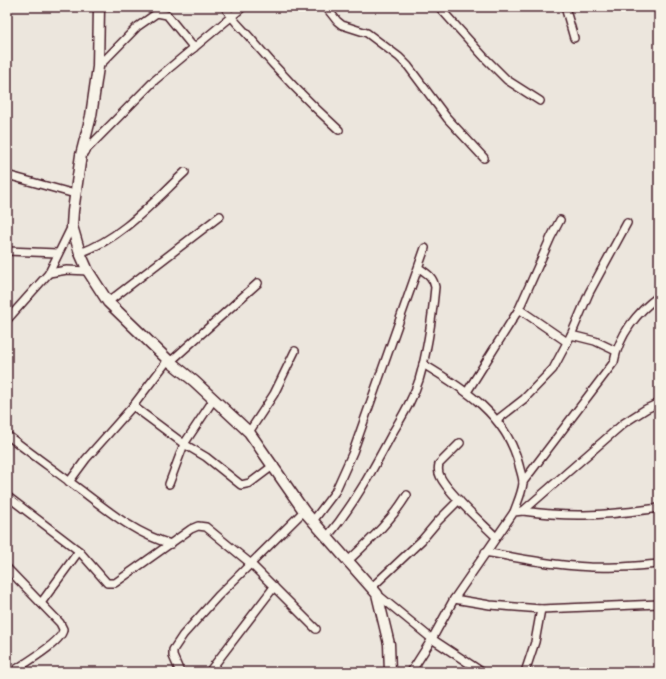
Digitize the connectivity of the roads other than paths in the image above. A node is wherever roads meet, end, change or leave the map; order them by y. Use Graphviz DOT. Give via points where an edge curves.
graph roads {
  1 [pos="99,7"];
  2 [pos="225,7"];
  3 [pos="243,7"];
  4 [pos="326,7"];
  5 [pos="439,7"];
  6 [pos="565,7"];
  7 [pos="230,17"];
  8 [pos="574,38"];
  9 [pos="194,48"];
  10 [pos="98,67"];
  11 [pos="540,101"];
  12 [pos="339,130"];
  13 [pos="81,154"];
  14 [pos="484,158"];
  15 [pos="185,172"];
  16 [pos="7,175"];
  17 [pos="75,194"];
  18 [pos="220,216"];
  19 [pos="560,220"];
  20 [pos="627,224"];
  21 [pos="72,226"];
  22 [pos="425,248"];
  23 [pos="7,252"];
  24 [pos="80,252"];
  25 [pos="58,253"];
  26 [pos="419,268"];
  27 [pos="88,271"];
  28 [pos="49,273"];
  29 [pos="258,283"];
  30 [pos="659,296"];
  31 [pos="108,302"];
  32 [pos="519,309"];
  33 [pos="7,320"];
  34 [pos="571,335"];
  35 [pos="567,342"];
  36 [pos="294,351"];
  37 [pos="616,351"];
  38 [pos="169,361"];
  39 [pos="422,364"];
  40 [pos="467,392"];
  41 [pos="214,399"];
  42 [pos="659,403"];
  43 [pos="133,406"];
  44 [pos="497,420"];
  45 [pos="249,432"];
  46 [pos="7,434"];
  47 [pos="460,443"];
  48 [pos="184,444"];
  49 [pos="274,465"];
  50 [pos="69,482"];
  51 [pos="523,482"];
  52 [pos="169,484"];
  53 [pos="407,495"];
  54 [pos="7,496"];
  55 [pos="459,500"];
  56 [pos="659,508"];
  57 [pos="304,511"];
  58 [pos="523,511"];
  59 [pos="514,512"];
  60 [pos="313,521"];
  61 [pos="327,537"];
  62 [pos="496,537"];
  63 [pos="171,544"];
  64 [pos="79,551"];
  65 [pos="485,552"];
  66 [pos="347,562"];
  67 [pos="250,563"];
  68 [pos="659,564"];
  69 [pos="7,568"];
  70 [pos="274,587"];
  71 [pos="374,591"];
  72 [pos="454,599"];
  73 [pos="41,603"];
  74 [pos="659,604"];
  75 [pos="541,609"];
  76 [pos="316,629"];
  77 [pos="432,639"];
  78 [pos="12,672"];
  79 [pos="180,672"];
  80 [pos="209,672"];
  81 [pos="390,672"];
  82 [pos="411,672"];
  83 [pos="481,672"];
  84 [pos="525,672"];
  1 -- 10 [label="street"];
  2 -- 7 [label="street"];
  3 -- 7 [label="street"];
  4 -- 14 [label="street" via="342,25 367,33 404,61 447,118"];
  5 -- 11 [label="street" via="507,80"];
  6 -- 8 [label="street"];
  7 -- 9 [label="street"];
  7 -- 12 [label="street"];
  9 -- 10 [label="street" via="167,15 157,14 137,27"];
  9 -- 13 [label="street" via="155,80"];
  10 -- 13 [label="street" via="91,116"];
  13 -- 17 [label="street"];
  15 -- 24 [label="street" via="136,218 104,243"];
  16 -- 17 [label="street"];
  17 -- 21 [label="street"];
  18 -- 31 [label="street"];
  19 -- 32 [label="street"];
  20 -- 34 [label="street" via="589,293"];
  21 -- 24 [label="street"];
  21 -- 25 [label="street"];
  22 -- 26 [label="street"];
  23 -- 25 [label="street"];
  24 -- 27 [label="street"];
  25 -- 28 [label="street"];
  26 -- 39 [label="street" via="430,275 435,287 429,344"];
  26 -- 60 [label="street" via="353,452 335,492"];
  27 -- 28 [label="street" via="67,270"];
  27 -- 31 [label="street"];
  28 -- 33 [label="street"];
  29 -- 38 [label="street"];
  30 -- 37 [label="street" via="631,323"];
  31 -- 38 [label="street"];
  32 -- 35 [label="street"];
  32 -- 40 [label="street"];
  34 -- 35 [label="street"];
  34 -- 37 [label="street" via="595,341"];
  35 -- 44 [label="street" via="553,369 540,384"];
  36 -- 45 [label="street" via="274,394"];
  37 -- 51 [label="street" via="614,362"];
  38 -- 41 [label="street"];
  38 -- 43 [label="street"];
  39 -- 40 [label="street"];
  39 -- 61 [label="street" via="413,397 370,475 346,514"];
  40 -- 44 [label="street" via="485,406"];
  41 -- 45 [label="street"];
  41 -- 48 [label="street"];
  42 -- 58 [label="street" via="624,423"];
  43 -- 48 [label="street"];
  43 -- 50 [label="street"];
  44 -- 51 [label="street" via="510,442"];
  45 -- 49 [label="street"];
  46 -- 50 [label="street"];
  47 -- 55 [label="street" via="438,464 441,478"];
  48 -- 49 [label="street" via="206,457 241,485 250,483"];
  48 -- 52 [label="street"];
  49 -- 57 [label="street"];
  50 -- 63 [label="street" via="126,524 156,540"];
  51 -- 59 [label="street"];
  53 -- 66 [label="street" via="399,509"];
  54 -- 64 [label="street"];
  55 -- 62 [label="street"];
  55 -- 71 [label="street"];
  56 -- 58 [label="street" via="581,516"];
  57 -- 60 [label="street"];
  57 -- 67 [label="street"];
  58 -- 59 [label="street"];
  59 -- 62 [label="street"];
  60 -- 61 [label="street"];
  61 -- 66 [label="street"];
  62 -- 65 [label="street"];
  63 -- 64 [label="street" via="110,584"];
  63 -- 67 [label="street" via="191,529 198,526 206,527"];
  64 -- 73 [label="street"];
  65 -- 68 [label="street" via="535,562 574,566"];
  65 -- 72 [label="street"];
  66 -- 71 [label="street"];
  67 -- 70 [label="street"];
  67 -- 79 [label="street" via="208,607 177,645 173,656"];
  69 -- 73 [label="street"];
  70 -- 76 [label="street"];
  70 -- 80 [label="street"];
  71 -- 77 [label="street"];
  71 -- 81 [label="street" via="389,644"];
  72 -- 75 [label="street"];
  72 -- 77 [label="street"];
  73 -- 78 [label="street" via="60,623 62,634 49,647"];
  74 -- 75 [label="street"];
  75 -- 84 [label="street" via="535,642"];
  77 -- 82 [label="street"];
  77 -- 83 [label="street"];
}
